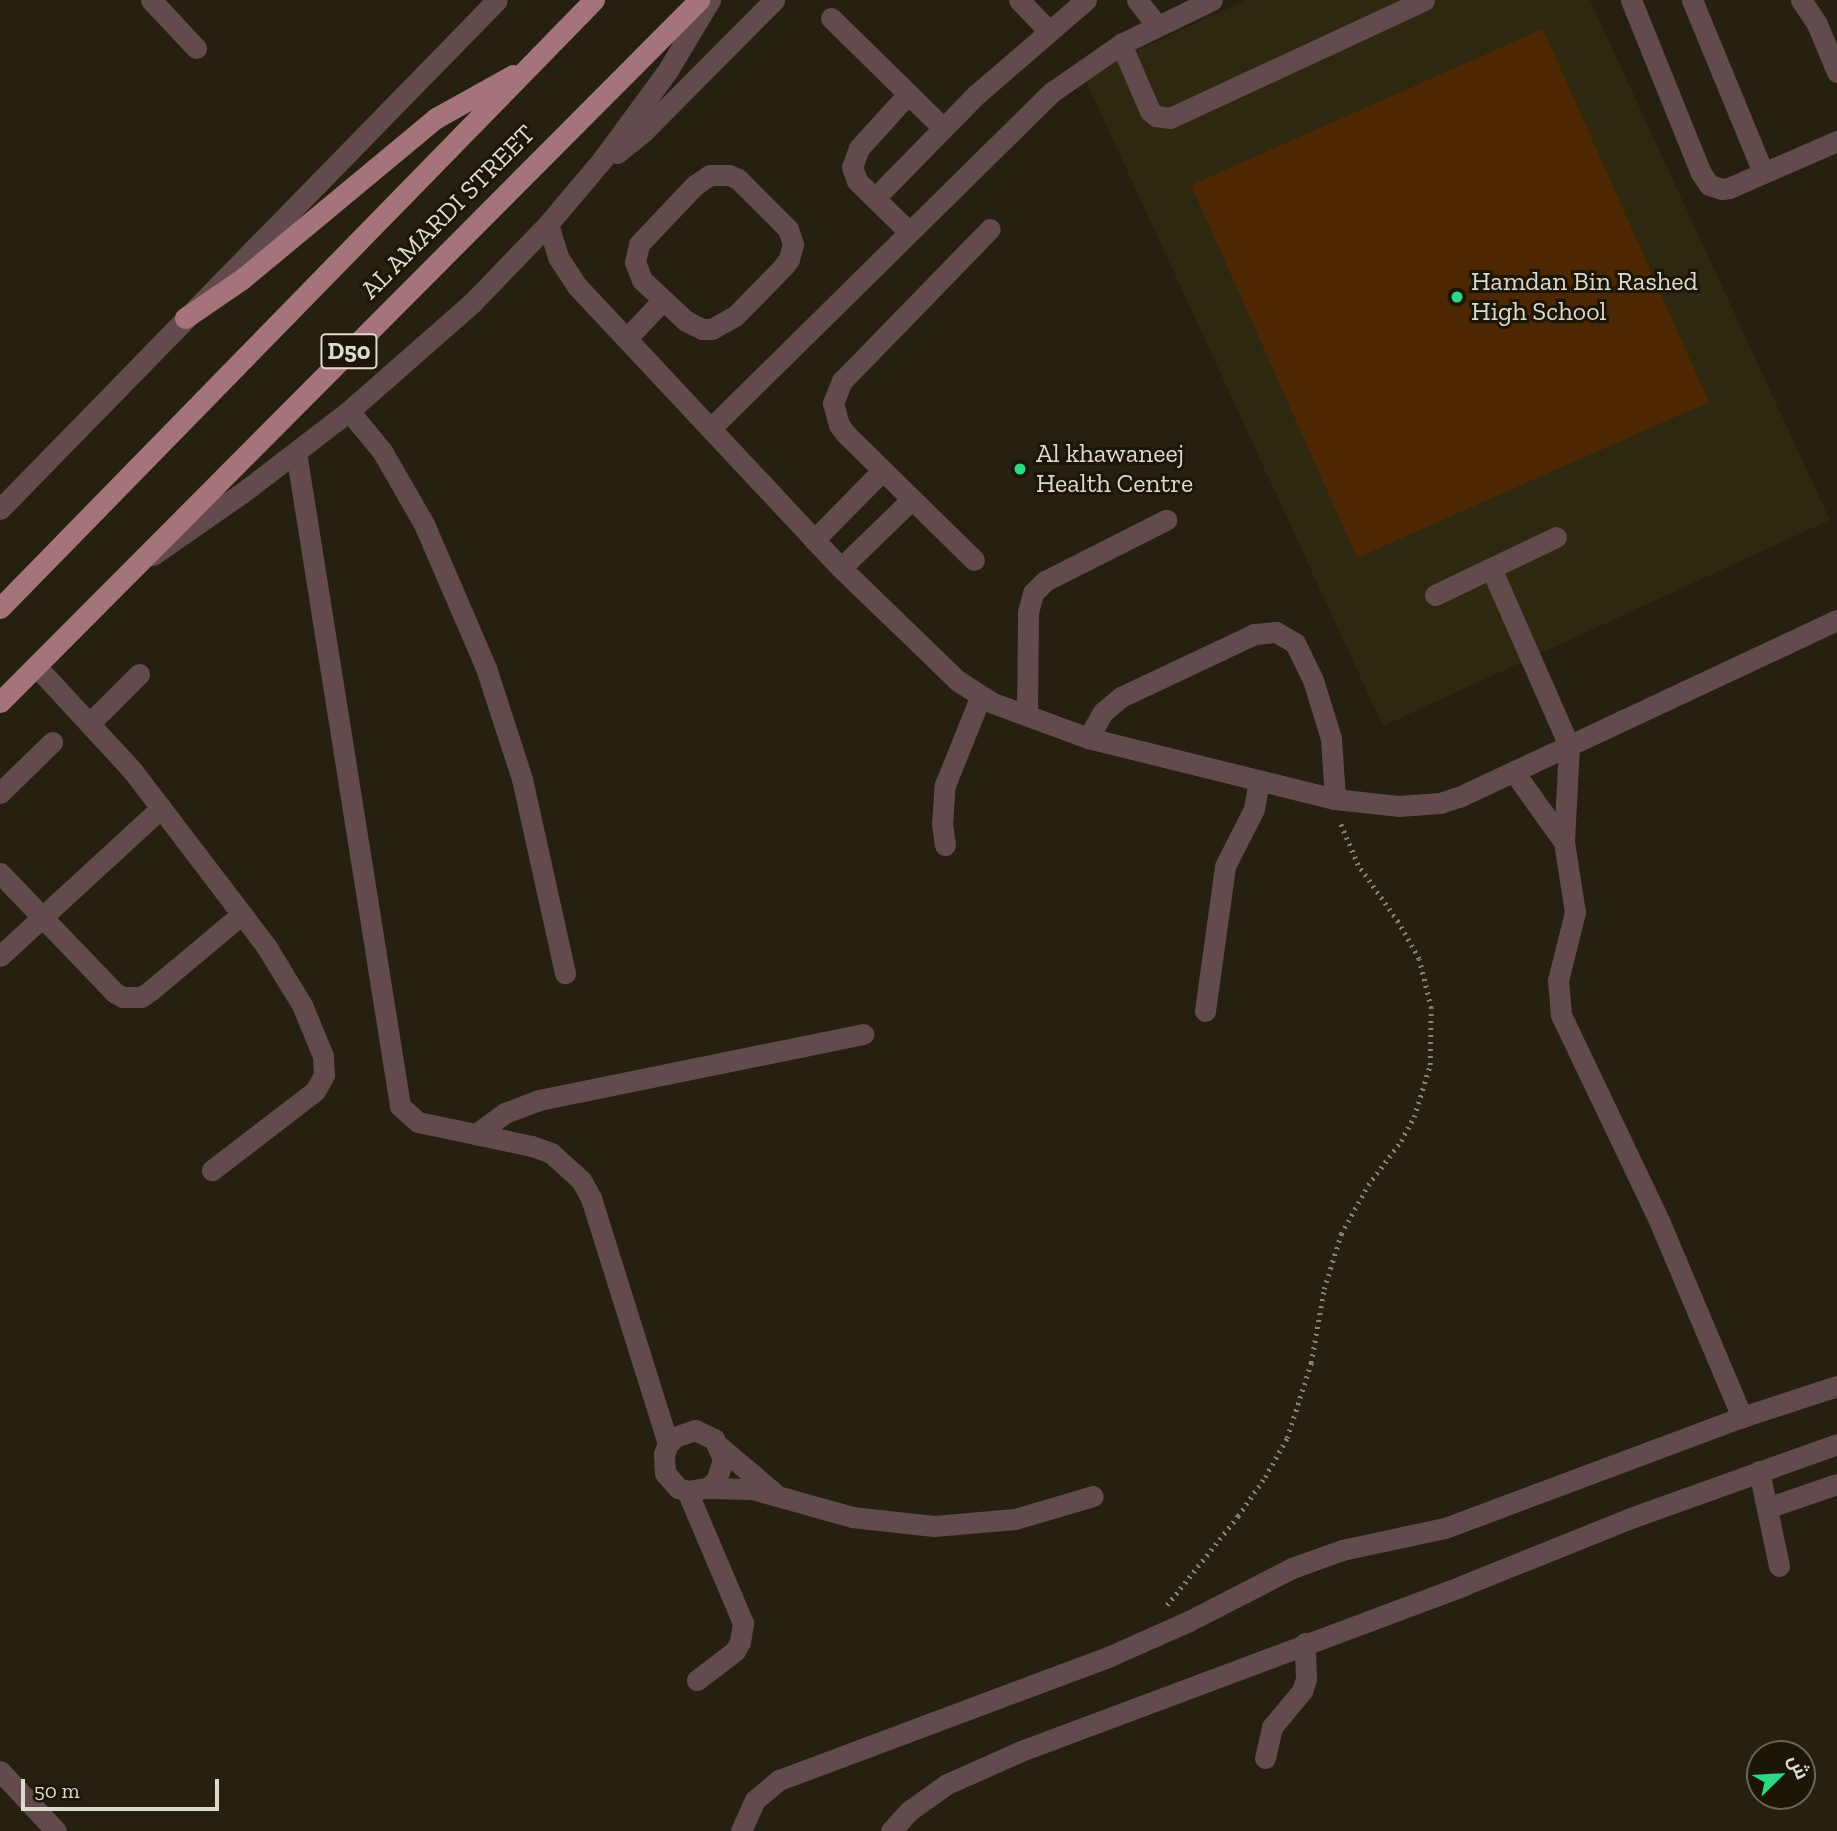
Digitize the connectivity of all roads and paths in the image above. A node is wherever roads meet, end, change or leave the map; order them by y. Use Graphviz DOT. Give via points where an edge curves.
graph roads {
  1 [pos="151,0"];
  2 [pos="497,0"];
  3 [pos="594,0"];
  4 [pos="699,0"];
  5 [pos="710,0"];
  6 [pos="774,0"];
  7 [pos="1019,0"];
  8 [pos="1086,0"];
  9 [pos="1137,0"];
  10 [pos="1212,0"];
  11 [pos="1424,0"];
  12 [pos="1630,0"];
  13 [pos="1692,0"];
  14 [pos="1801,0"];
  15 [pos="1812,0"];
  16 [pos="831,18"];
  17 [pos="1817,24"];
  18 [pos="1157,26"];
  19 [pos="1048,30"];
  20 [pos="1121,44"];
  21 [pos="196,48"];
  22 [pos="527,68"];
  23 [pos="1837,72"];
  24 [pos="908,94"];
  25 [pos="1837,125"];
  26 [pos="942,127"];
  27 [pos="1837,141"];
  28 [pos="602,160"];
  29 [pos="1785,161"];
  30 [pos="1763,172"];
  31 [pos="875,198"];
  32 [pos="548,224"];
  33 [pos="990,229"];
  34 [pos="909,232"];
  35 [pos="663,300"];
  36 [pos="185,318"];
  37 [pos="628,337"];
  38 [pos="349,411"];
  39 [pos="711,428"];
  40 [pos="296,452"];
  41 [pos="883,470"];
  42 [pos="912,499"];
  43 [pos="0,509"];
  44 [pos="1166,520"];
  45 [pos="1556,537"];
  46 [pos="814,540"];
  47 [pos="974,560"];
  48 [pos="841,568"];
  49 [pos="1491,568"];
  50 [pos="131,570"];
  51 [pos="1435,595"];
  52 [pos="0,608"];
  53 [pos="1837,620"];
  54 [pos="36,666"];
  55 [pos="139,674"];
  56 [pos="980,698"];
  57 [pos="0,702"];
  58 [pos="1027,714"];
  59 [pos="91,722"];
  60 [pos="1088,738"];
  61 [pos="52,742"];
  62 [pos="1569,746"];
  63 [pos="1514,772"];
  64 [pos="1259,780"];
  65 [pos="0,793"];
  66 [pos="1335,799"];
  67 [pos="161,808"];
  68 [pos="1564,842"];
  69 [pos="945,845"];
  70 [pos="0,873"];
  71 [pos="242,914"];
  72 [pos="42,916"];
  73 [pos="0,956"];
  74 [pos="565,973"];
  75 [pos="1205,1011"];
  76 [pos="863,1034"];
  77 [pos="476,1134"];
  78 [pos="212,1170"];
  79 [pos="1837,1386"];
  80 [pos="1741,1417"];
  81 [pos="668,1444"];
  82 [pos="1837,1444"];
  83 [pos="720,1447"];
  84 [pos="1759,1471"];
  85 [pos="1837,1485"];
  86 [pos="697,1490"];
  87 [pos="775,1493"];
  88 [pos="1093,1496"];
  89 [pos="1767,1508"];
  90 [pos="1779,1566"];
  91 [pos="1149,1640"];
  92 [pos="1305,1643"];
  93 [pos="697,1680"];
  94 [pos="1265,1758"];
  95 [pos="0,1771"];
  96 [pos="56,1831"];
  97 [pos="741,1831"];
  98 [pos="891,1831"];
  1 -- 21 [label="street"];
  2 -- 36 [label="street"];
  3 -- 22 [label="main road, AL AMARDI STREET / D50"];
  4 -- 50 [label="main road, AL AMARDI STREET / D50"];
  5 -- 28 [label="street" via="668,70"];
  6 -- 28 [label="street" via="644,131"];
  7 -- 19 [label="street"];
  8 -- 19 [label="street"];
  9 -- 18 [label="street"];
  10 -- 18 [label="street"];
  11 -- 20 [label="street" via="1170,118 1150,111"];
  12 -- 30 [label="street" via="1703,179 1722,189"];
  13 -- 30 [label="street"];
  14 -- 17 [label="street"];
  15 -- 17 [label="street"];
  16 -- 24 [label="street"];
  17 -- 23 [label="street"];
  18 -- 20 [label="street"];
  19 -- 26 [label="street"];
  20 -- 34 [label="street" via="1052,92"];
  22 -- 36 [label="main road" via="436,118 242,279"];
  22 -- 52 [label="main road, AL AMARDI STREET / D50"];
  24 -- 26 [label="street"];
  24 -- 31 [label="street" via="853,160 858,181"];
  25 -- 29 [label="street" via="1808,139"];
  26 -- 31 [label="street"];
  27 -- 29 [label="street"];
  28 -- 32 [label="street"];
  29 -- 30 [label="street"];
  31 -- 34 [label="street"];
  32 -- 37 [label="street" via="566,272"];
  32 -- 38 [label="street" via="472,303"];
  33 -- 41 [label="street" via="836,391 834,414 839,425"];
  34 -- 39 [label="street"];
  35 -- 35 [label="street" via="694,326 721,327 789,259 793,244 788,229 738,179 720,173 702,179 635,253 637,272"];
  35 -- 37 [label="street"];
  36 -- 43 [label="street"];
  37 -- 39 [label="street"];
  38 -- 40 [label="street"];
  38 -- 74 [label="street" via="382,451 424,524 486,668 522,779"];
  39 -- 46 [label="street"];
  40 -- 50 [label="street"];
  40 -- 77 [label="street" via="398,1098 405,1113 418,1122"];
  41 -- 42 [label="street"];
  41 -- 46 [label="street"];
  42 -- 47 [label="street"];
  42 -- 48 [label="street"];
  44 -- 58 [label="street" via="1045,581 1033,593 1029,602"];
  45 -- 49 [label="street"];
  46 -- 48 [label="street"];
  48 -- 56 [label="street"];
  49 -- 51 [label="street"];
  49 -- 62 [label="street"];
  50 -- 54 [label="main road, AL AMARDI STREET / D50"];
  53 -- 62 [label="street"];
  54 -- 57 [label="main road, AL AMARDI STREET / D50"];
  54 -- 59 [label="street"];
  55 -- 59 [label="street"];
  56 -- 58 [label="street"];
  56 -- 69 [label="street" via="945,785"];
  58 -- 60 [label="street"];
  59 -- 67 [label="street"];
  60 -- 64 [label="street"];
  60 -- 66 [label="street" via="1103,712 1121,697 1254,634 1276,632 1295,643 1313,680 1331,738"];
  61 -- 65 [label="street"];
  62 -- 63 [label="street"];
  62 -- 68 [label="street"];
  63 -- 66 [label="street" via="1459,797 1429,804 1398,806"];
  63 -- 68 [label="street"];
  64 -- 66 [label="street"];
  64 -- 75 [label="street" via="1254,810 1225,866"];
  66 -- 91 [label="path" via="1358,865 1419,959 1431,1008 1430,1065 1414,1117 1341,1234 1324,1289 1311,1363 1287,1438 1238,1516 1168,1603"];
  67 -- 71 [label="street"];
  67 -- 72 [label="street"];
  68 -- 80 [label="street" via="1575,912 1559,980 1561,1015 1650,1201"];
  70 -- 72 [label="street"];
  71 -- 72 [label="street" via="150,991 132,998 115,993"];
  71 -- 78 [label="street" via="302,1005 323,1056 324,1075 315,1091"];
  72 -- 73 [label="street"];
  76 -- 77 [label="street" via="539,1100 505,1113"];
  77 -- 81 [label="street" via="551,1153 581,1180 591,1198"];
  79 -- 80 [label="street"];
  80 -- 91 [label="street" via="1445,1528 1317,1558"];
  81 -- 83 [label="street" via="695,1430"];
  81 -- 86 [label="street" via="663,1454 665,1473 678,1488"];
  82 -- 84 [label="street"];
  83 -- 86 [label="street" via="722,1470"];
  83 -- 87 [label="street"];
  84 -- 89 [label="street"];
  84 -- 92 [label="street"];
  85 -- 89 [label="street"];
  86 -- 87 [label="street" via="729,1487"];
  86 -- 93 [label="street" via="743,1623 735,1651"];
  87 -- 88 [label="street" via="852,1517 934,1526 1015,1519"];
  89 -- 90 [label="street"];
  91 -- 97 [label="street" via="779,1780 755,1800"];
  92 -- 94 [label="street" via="1308,1667 1302,1691 1272,1727"];
  92 -- 98 [label="street" via="947,1784 909,1811"];
  95 -- 96 [label="street"];
}
